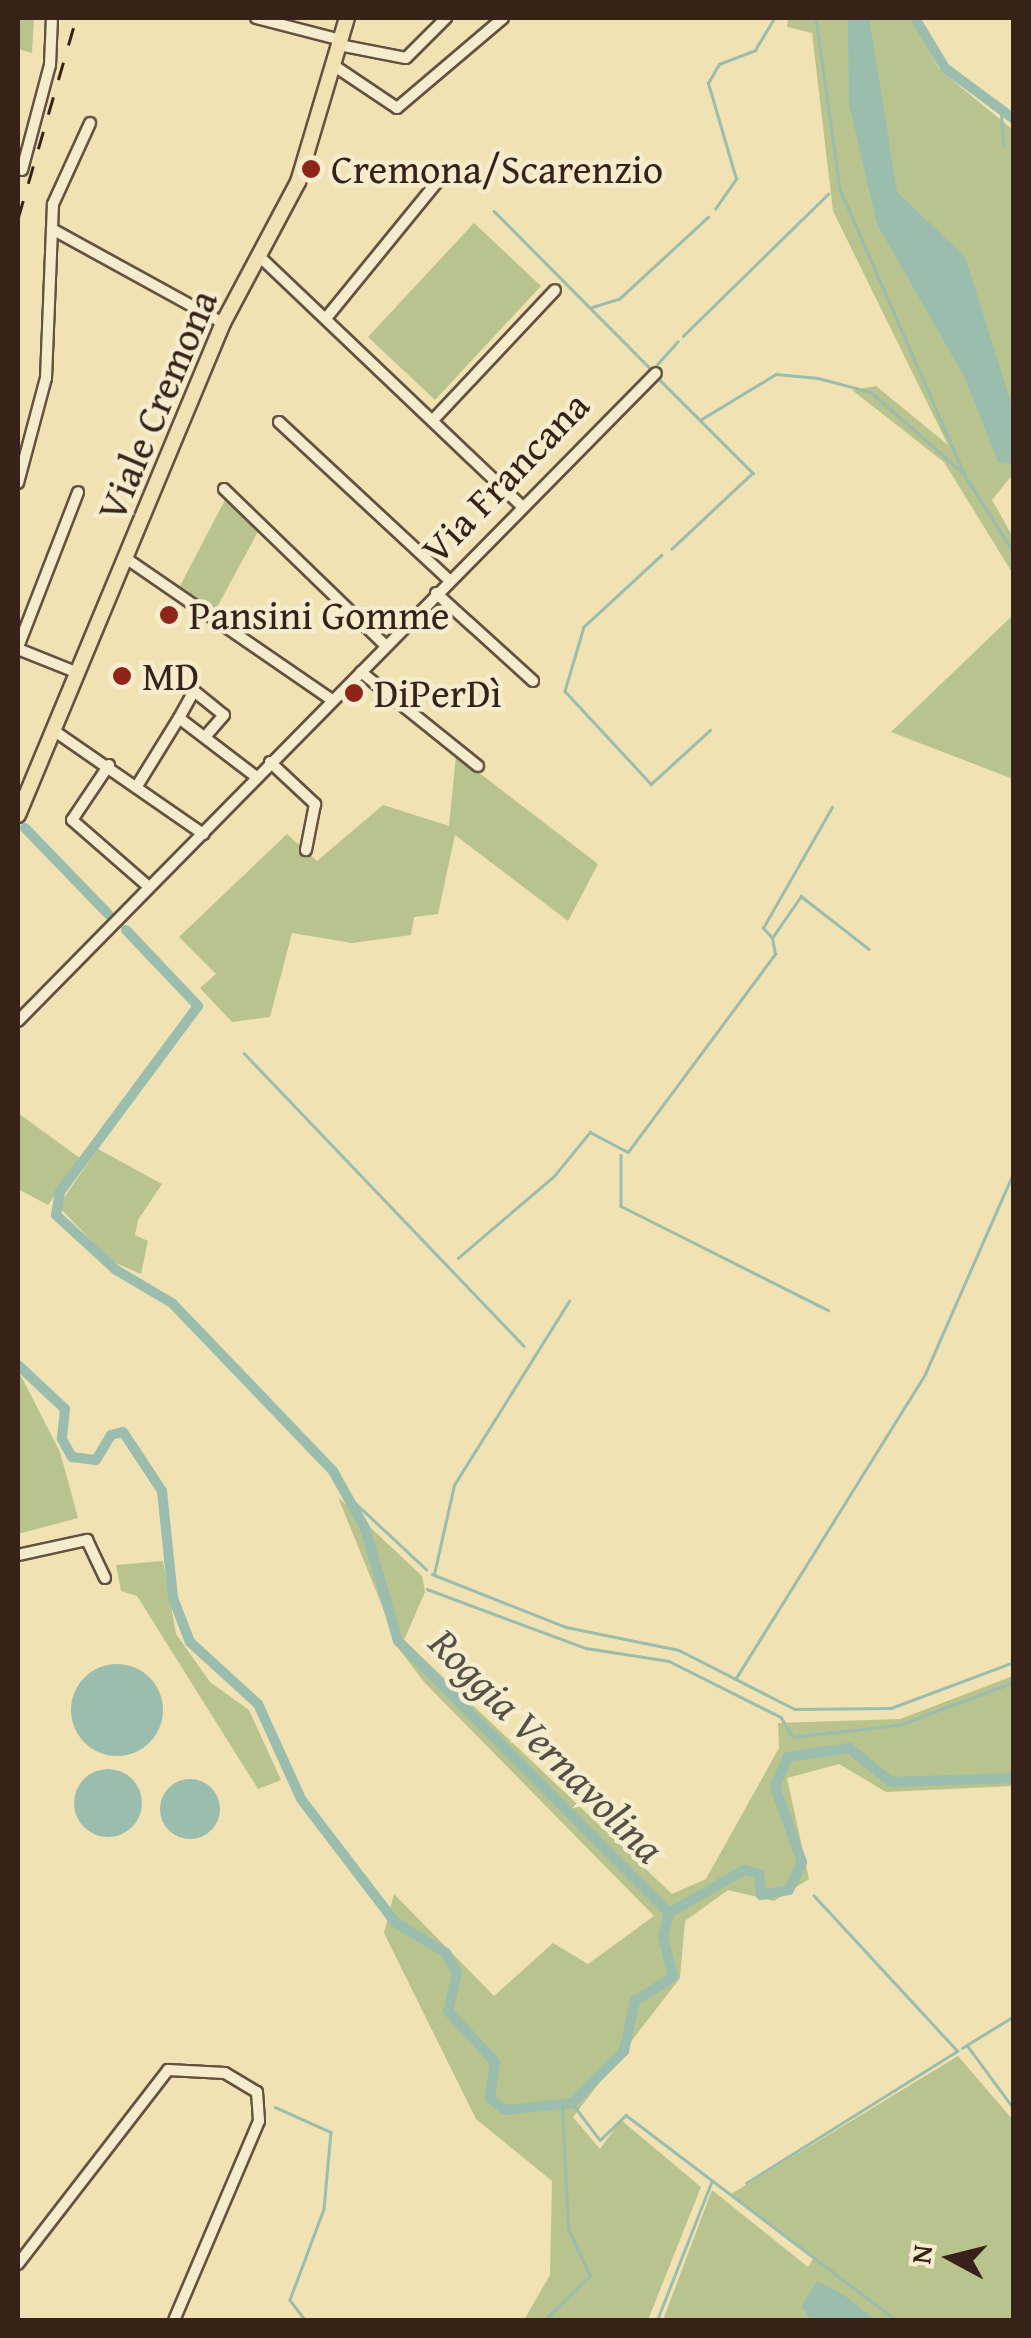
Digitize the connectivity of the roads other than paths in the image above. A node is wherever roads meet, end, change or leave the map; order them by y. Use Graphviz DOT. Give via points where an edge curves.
graph roads {
  1 [pos="52,18"];
  2 [pos="256,18"];
  3 [pos="348,18"];
  4 [pos="446,18"];
  5 [pos="503,18"];
  6 [pos="340,42"];
  7 [pos="333,65"];
  8 [pos="90,123"];
  9 [pos="22,170"];
  10 [pos="441,177"];
  11 [pos="52,229"];
  12 [pos="258,255"];
  13 [pos="554,290"];
  14 [pos="327,317"];
  15 [pos="223,323"];
  16 [pos="656,372"];
  17 [pos="433,420"];
  18 [pos="278,422"];
  19 [pos="18,483"];
  20 [pos="224,489"];
  21 [pos="78,492"];
  22 [pos="523,506"];
  23 [pos="127,558"];
  24 [pos="449,580"];
  25 [pos="436,593"];
  26 [pos="384,644"];
  27 [pos="18,648"];
  28 [pos="361,672"];
  29 [pos="78,673"];
  30 [pos="532,681"];
  31 [pos="332,700"];
  32 [pos="179,718"];
  33 [pos="53,730"];
  34 [pos="205,736"];
  35 [pos="270,762"];
  36 [pos="110,764"];
  37 [pos="478,766"];
  38 [pos="255,776"];
  39 [pos="137,786"];
  40 [pos="21,798"];
  41 [pos="18,815"];
  42 [pos="203,834"];
  43 [pos="306,850"];
  44 [pos="149,887"];
  45 [pos="18,1021"];
  46 [pos="18,1555"];
  47 [pos="105,1578"];
  48 [pos="18,2264"];
  49 [pos="174,2320"];
  1 -- 9 [label="street" via="50,65"];
  2 -- 6 [label="street"];
  3 -- 6 [label="main road, Viale Cremona"];
  4 -- 6 [label="street" via="406,58"];
  5 -- 7 [label="street" via="397,108"];
  6 -- 7 [label="main road, Viale Cremona"];
  7 -- 12 [label="main road, Viale Cremona" via="298,182"];
  8 -- 11 [label="street" via="60,178"];
  10 -- 14 [label="street"];
  11 -- 15 [label="street"];
  11 -- 19 [label="street" via="46,378"];
  12 -- 14 [label="street"];
  12 -- 15 [label="main road, Viale Cremona"];
  13 -- 17 [label="street"];
  14 -- 17 [label="street"];
  15 -- 23 [label="main road, Viale Cremona"];
  16 -- 22 [label="street, Via Francana"];
  17 -- 22 [label="street"];
  18 -- 24 [label="street"];
  20 -- 26 [label="street"];
  21 -- 27 [label="street"];
  22 -- 24 [label="street, Via Francana"];
  23 -- 29 [label="main road, Viale Cremona"];
  23 -- 31 [label="street"];
  24 -- 25 [label="street, Via Francana"];
  25 -- 26 [label="street, Via Francana"];
  25 -- 30 [label="street"];
  26 -- 28 [label="street, Via Francana"];
  27 -- 29 [label="street"];
  28 -- 31 [label="street, Via Francana"];
  28 -- 37 [label="street"];
  29 -- 33 [label="main road, Viale Cremona"];
  31 -- 35 [label="street, Via Francana"];
  32 -- 34 [label="street"];
  32 -- 34 [label="street" via="194,691 224,715"];
  32 -- 39 [label="street"];
  33 -- 36 [label="street"];
  33 -- 40 [label="main road, Viale Cremona"];
  34 -- 38 [label="street"];
  35 -- 38 [label="street, Via Francana"];
  35 -- 43 [label="street" via="315,804"];
  36 -- 39 [label="street"];
  36 -- 44 [label="street" via="72,820"];
  38 -- 42 [label="street, Via Francana"];
  39 -- 42 [label="street"];
  40 -- 41 [label="main road, Viale Cremona"];
  42 -- 44 [label="street, Via Francana"];
  44 -- 45 [label="street, Via Francana"];
  46 -- 47 [label="street" via="87,1540"];
  48 -- 49 [label="street" via="168,2070 224,2073 257,2092 258,2121"];
}
